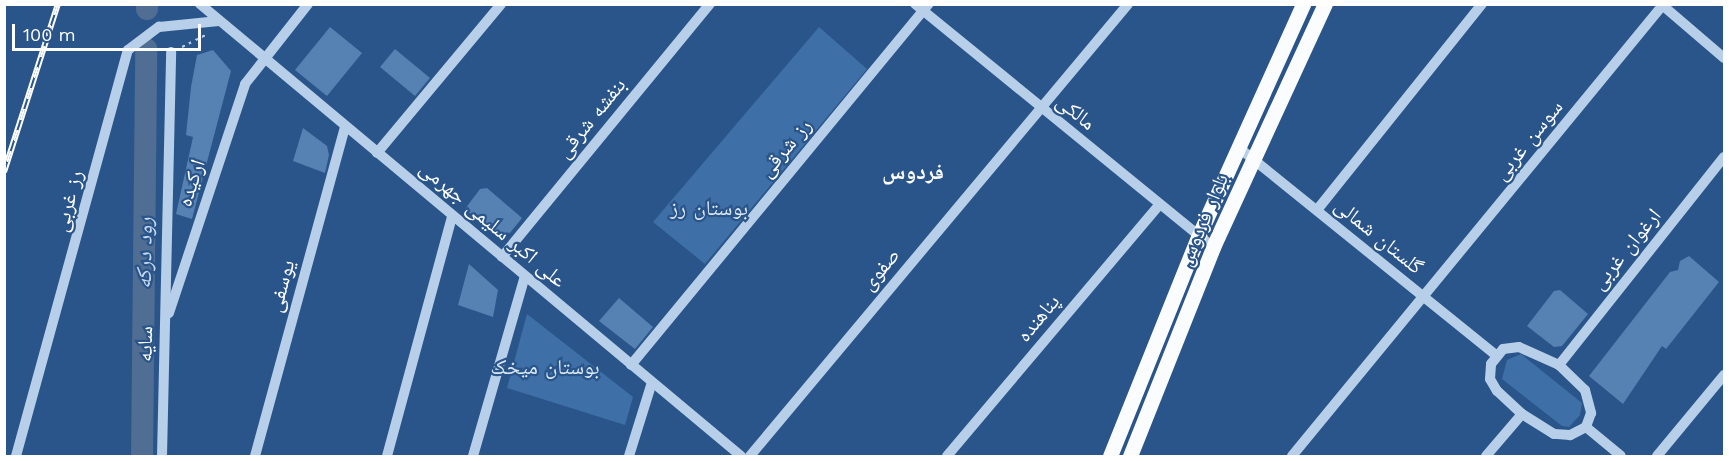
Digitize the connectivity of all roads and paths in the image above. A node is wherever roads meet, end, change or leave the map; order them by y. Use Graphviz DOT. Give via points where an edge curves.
graph roads {
  1 [pos="200,4"];
  2 [pos="308,4"];
  3 [pos="501,4"];
  4 [pos="710,4"];
  5 [pos="1128,4"];
  6 [pos="1303,4"];
  7 [pos="1325,4"];
  8 [pos="1482,4"];
  9 [pos="1661,5"];
  10 [pos="923,7"];
  11 [pos="222,23"];
  12 [pos="171,52"];
  13 [pos="1724,56"];
  14 [pos="263,58"];
  15 [pos="1040,107"];
  16 [pos="345,127"];
  17 [pos="1238,147"];
  18 [pos="377,153"];
  19 [pos="1254,157"];
  20 [pos="1725,157"];
  21 [pos="1159,205"];
  22 [pos="1317,210"];
  23 [pos="452,216"];
  24 [pos="1198,237"];
  25 [pos="1213,247"];
  26 [pos="502,257"];
  27 [pos="525,276"];
  28 [pos="1425,298"];
  29 [pos="165,324"];
  30 [pos="1496,355"];
  31 [pos="631,365"];
  32 [pos="1558,365"];
  33 [pos="1725,375"];
  34 [pos="652,382"];
  35 [pos="1522,414"];
  36 [pos="1587,427"];
  37 [pos="16,456"];
  38 [pos="162,456"];
  39 [pos="255,456"];
  40 [pos="387,456"];
  41 [pos="473,456"];
  42 [pos="629,456"];
  43 [pos="741,456"];
  44 [pos="750,456"];
  45 [pos="947,456"];
  46 [pos="1110,456"];
  47 [pos="1130,456"];
  48 [pos="1292,456"];
  49 [pos="1486,456"];
  50 [pos="1621,456"];
  51 [pos="1657,456"];
  1 -- 11 [label="street, علی اکبر سلیمی جهرمی"];
  2 -- 14 [label="street, ارکیده"];
  3 -- 18 [label="street"];
  4 -- 26 [label="street, بنفشه شرقی"];
  5 -- 15 [label="street, صفوی"];
  6 -- 17 [label="main road, بلوار فردوس"];
  7 -- 19 [label="main road, بلوار فردوس"];
  8 -- 22 [label="street"];
  9 -- 13 [label="street"];
  9 -- 28 [label="street, سوسن غربی"];
  10 -- 15 [label="street, مالکی"];
  10 -- 31 [label="street, رز شرقی"];
  11 -- 12 [label="path"];
  11 -- 14 [label="street, علی اکبر سلیمی جهرمی"];
  11 -- 37 [label="street, رز غربی" via="159,27 128,50"];
  12 -- 29 [label="street, سایه"];
  14 -- 16 [label="street, علی اکبر سلیمی جهرمی"];
  14 -- 29 [label="street, ارکیده" via="245,84"];
  15 -- 21 [label="street, مالکی"];
  15 -- 44 [label="street, صفوی"];
  16 -- 18 [label="street, علی اکبر سلیمی جهرمی"];
  16 -- 39 [label="street, یوسفی"];
  17 -- 19 [label="street, گلستان شمالی"];
  17 -- 24 [label="main road, بلوار فردوس"];
  18 -- 23 [label="street, علی اکبر سلیمی جهرمی"];
  19 -- 22 [label="street, گلستان شمالی"];
  19 -- 25 [label="main road, بلوار فردوس"];
  20 -- 32 [label="street, ارغوان غربی"];
  21 -- 24 [label="street, مالکی"];
  21 -- 45 [label="street, پناهنده"];
  22 -- 28 [label="street, گلستان شمالی"];
  23 -- 26 [label="street, علی اکبر سلیمی جهرمی"];
  23 -- 40 [label="street"];
  24 -- 25 [label="street, مالکی"];
  24 -- 46 [label="main road, بلوار فردوس"];
  25 -- 47 [label="main road, بلوار فردوس"];
  26 -- 27 [label="street, علی اکبر سلیمی جهرمی"];
  27 -- 31 [label="street, علی اکبر سلیمی جهرمی"];
  27 -- 41 [label="street"];
  28 -- 30 [label="street, گلستان شمالی"];
  28 -- 48 [label="street, سوسن غربی"];
  29 -- 38 [label="street, سایه"];
  30 -- 32 [label="street" via="1519,347"];
  30 -- 35 [label="street" via="1489,372 1492,384"];
  31 -- 34 [label="street, علی اکبر سلیمی جهرمی"];
  32 -- 36 [label="street" via="1577,380 1590,401"];
  33 -- 51 [label="street"];
  34 -- 42 [label="street"];
  34 -- 43 [label="street, علی اکبر سلیمی جهرمی"];
  35 -- 36 [label="street" via="1554,434 1570,435"];
  35 -- 49 [label="street"];
  36 -- 50 [label="street"];
}
